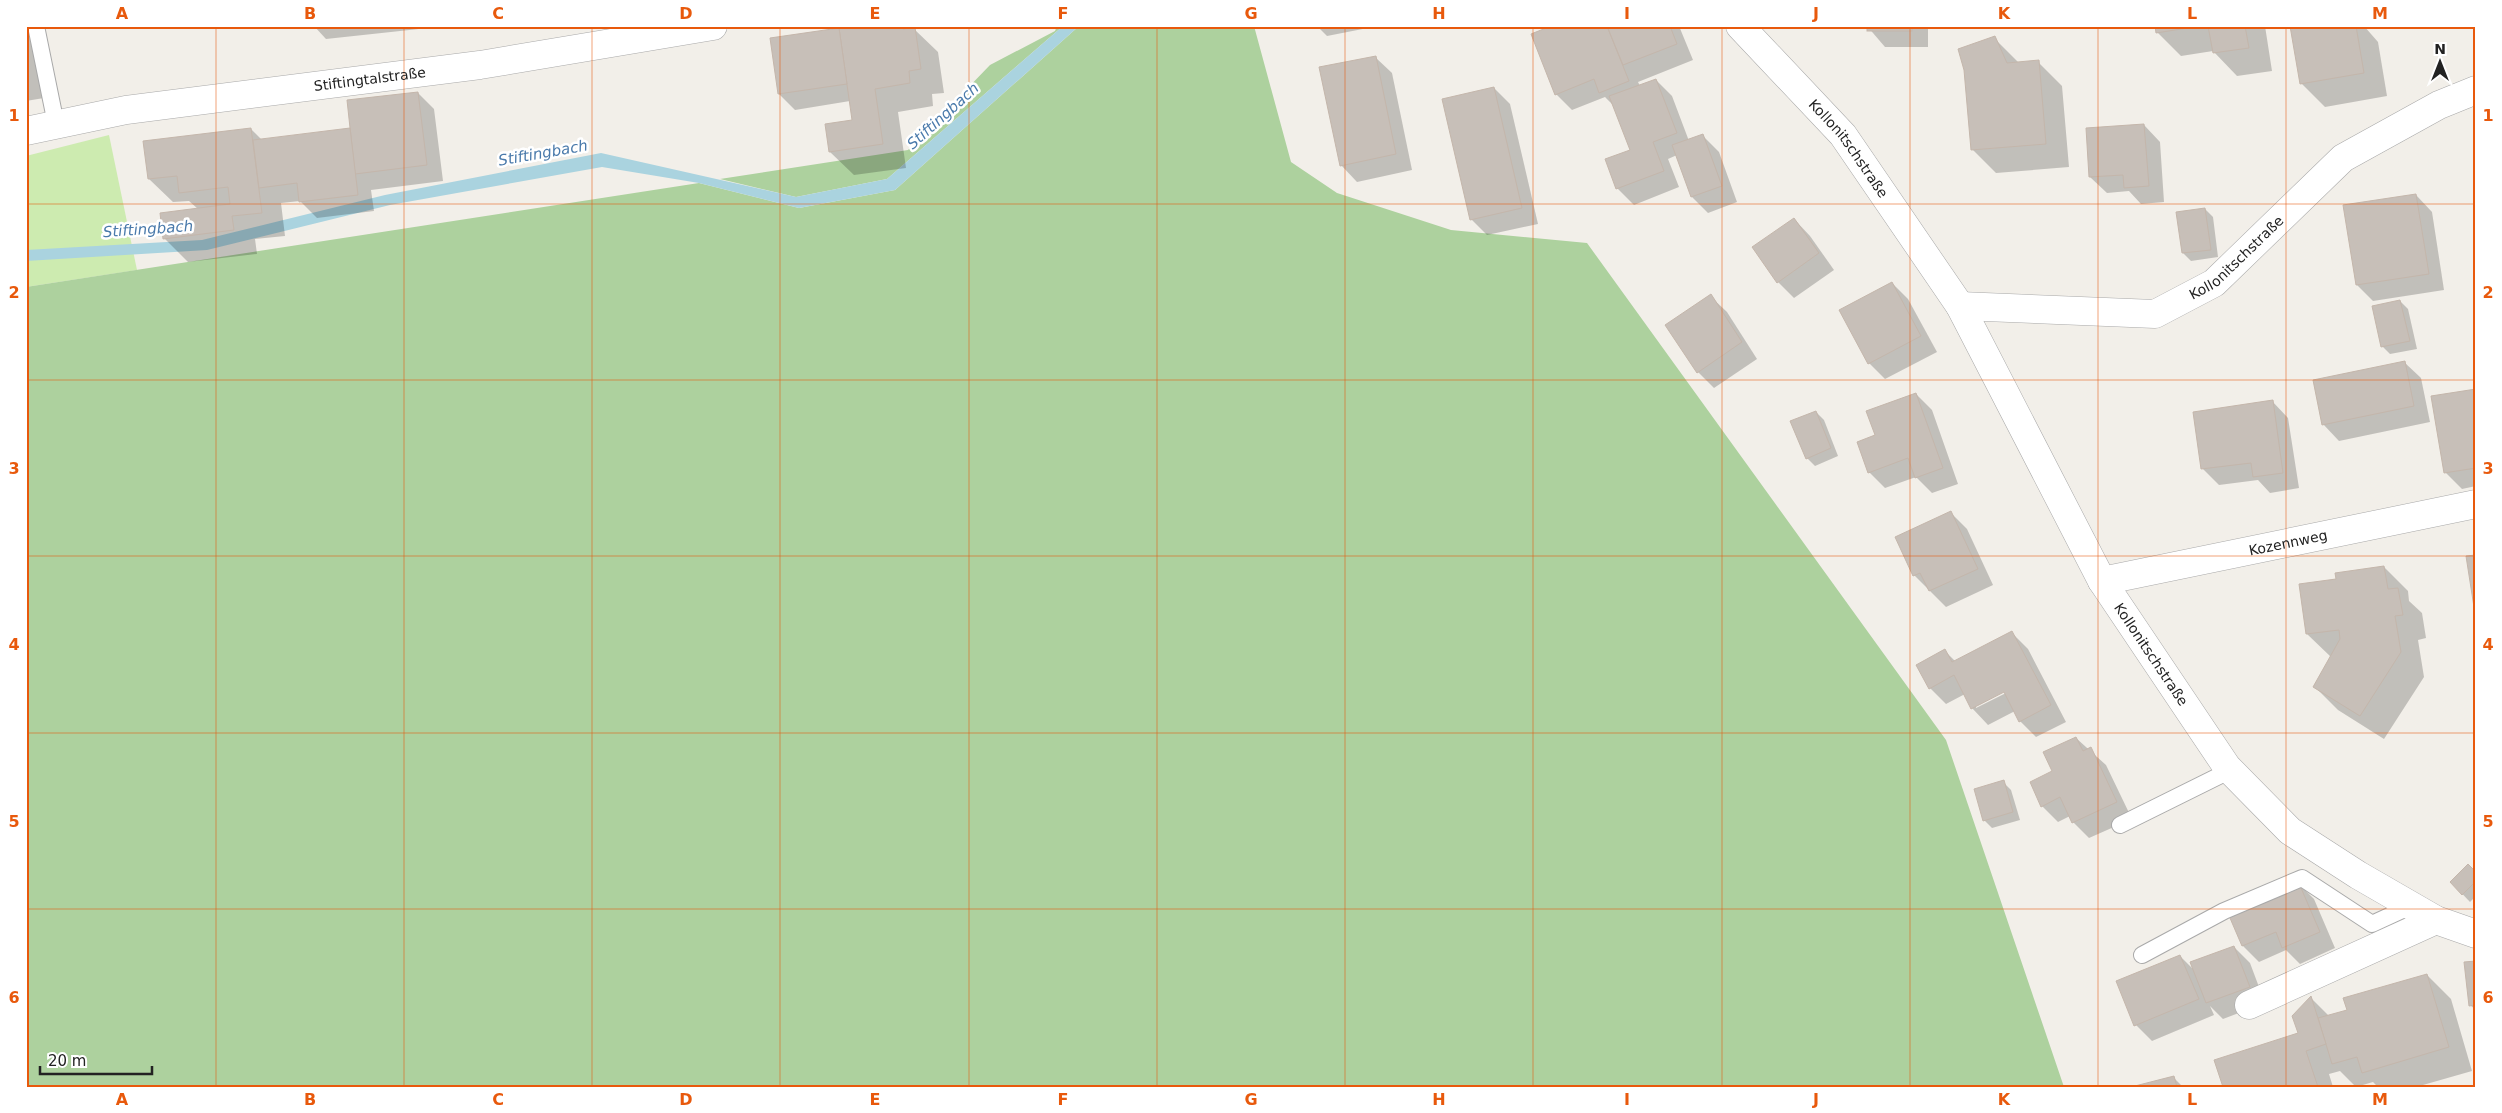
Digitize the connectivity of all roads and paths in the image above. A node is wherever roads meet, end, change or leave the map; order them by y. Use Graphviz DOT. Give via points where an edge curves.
graph roads {
  1 [pos="36,26"];
  2 [pos="713,26"];
  3 [pos="1740,26"];
  4 [pos="2476,90"];
  5 [pos="56,124"];
  6 [pos="26,131"];
  7 [pos="1960,306"];
  8 [pos="2476,504"];
  9 [pos="2102,581"];
  10 [pos="2231,770"];
  11 [pos="2120,825"];
  12 [pos="2411,906"];
  13 [pos="2436,920"];
  14 [pos="2476,934"];
  15 [pos="2142,954"];
  16 [pos="2249,1005"];
  1 -- 5 [label="lane"];
  2 -- 5 [label="street, Stiftingtalstraße" via="480,65 126,110"];
  3 -- 7 [label="street, Kollonitschstraße" via="1843,135"];
  4 -- 7 [label="street, Kollonitschstraße" via="2439,106 2343,158 2214,283 2154,314"];
  5 -- 6 [label="street, Stiftingtalstraße"];
  7 -- 9 [label="street, Kollonitschstraße"];
  8 -- 9 [label="street, Kozennweg"];
  9 -- 10 [label="street, Kollonitschstraße"];
  10 -- 11 [label="lane"];
  10 -- 12 [label="street, Kollonitschstraße" via="2290,831"];
  12 -- 13 [label="street, Kollonitschstraße"];
  12 -- 15 [label="lane" via="2372,924 2302,878 2224,911"];
  13 -- 14 [label="street, Kollonitschstraße"];
  13 -- 16 [label="street"];
}
